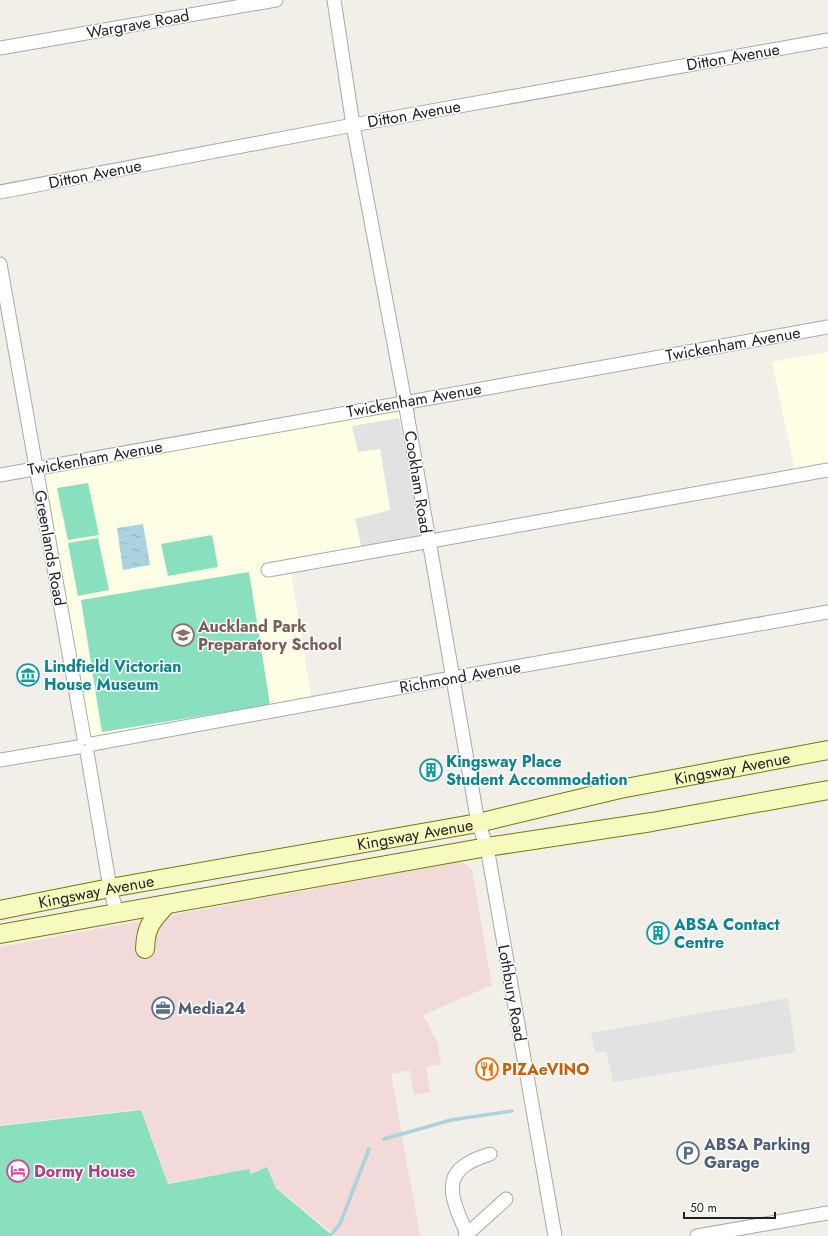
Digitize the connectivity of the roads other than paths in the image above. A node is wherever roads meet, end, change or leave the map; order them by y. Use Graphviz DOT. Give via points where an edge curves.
graph roads {
  1 [pos="276,0"];
  2 [pos="334,0"];
  3 [pos="828,40"];
  4 [pos="0,48"];
  5 [pos="353,125"];
  6 [pos="0,192"];
  7 [pos="0,264"];
  8 [pos="828,327"];
  9 [pos="405,402"];
  10 [pos="36,468"];
  11 [pos="828,470"];
  12 [pos="0,475"];
  13 [pos="428,542"];
  14 [pos="268,570"];
  15 [pos="828,612"];
  16 [pos="452,678"];
  17 [pos="85,745"];
  18 [pos="828,750"];
  19 [pos="0,760"];
  20 [pos="828,790"];
  21 [pos="478,823"];
  22 [pos="487,847"];
  23 [pos="110,888"];
  24 [pos="166,904"];
  25 [pos="0,910"];
  26 [pos="117,914"];
  27 [pos="0,934"];
  28 [pos="144,950"];
  29 [pos="490,1154"];
  30 [pos="506,1199"];
  31 [pos="828,1213"];
  32 [pos="466,1235"];
  33 [pos="555,1236"];
  34 [pos="698,1236"];
  1 -- 4 [label="street, Wargrave Road"];
  2 -- 5 [label="street, Cookham Road"];
  3 -- 5 [label="street, Ditton Avenue"];
  5 -- 6 [label="street, Ditton Avenue"];
  5 -- 9 [label="street, Cookham Road"];
  7 -- 10 [label="street, Greenlands Road"];
  8 -- 9 [label="street, Twickenham Avenue"];
  9 -- 10 [label="street, Twickenham Avenue"];
  9 -- 13 [label="street, Cookham Road"];
  10 -- 12 [label="street, Twickenham Avenue"];
  10 -- 17 [label="street, Greenlands Road"];
  11 -- 13 [label="street"];
  13 -- 14 [label="street"];
  13 -- 16 [label="street, Cookham Road"];
  15 -- 16 [label="street, Richmond Avenue"];
  16 -- 17 [label="street, Richmond Avenue"];
  16 -- 21 [label="street, Cookham Road"];
  17 -- 19 [label="street, Richmond Avenue"];
  17 -- 23 [label="street, Greenlands Road"];
  18 -- 21 [label="main road, Kingsway Avenue" via="620,789"];
  20 -- 22 [label="main road, Kingsway Avenue" via="644,823"];
  21 -- 22 [label="street, Lothbury Road"];
  21 -- 23 [label="main road, Kingsway Avenue"];
  22 -- 24 [label="main road, Kingsway Avenue"];
  22 -- 33 [label="street, Lothbury Road"];
  23 -- 25 [label="main road, Kingsway Avenue"];
  23 -- 26 [label="street, Greenlands Road"];
  24 -- 26 [label="main road, Kingsway Avenue"];
  24 -- 28 [label="main road" via="145,933"];
  26 -- 27 [label="main road, Kingsway Avenue"];
  29 -- 32 [label="street" via="466,1164 454,1178 453,1200"];
  30 -- 32 [label="street"];
  31 -- 34 [label="street"];
}
